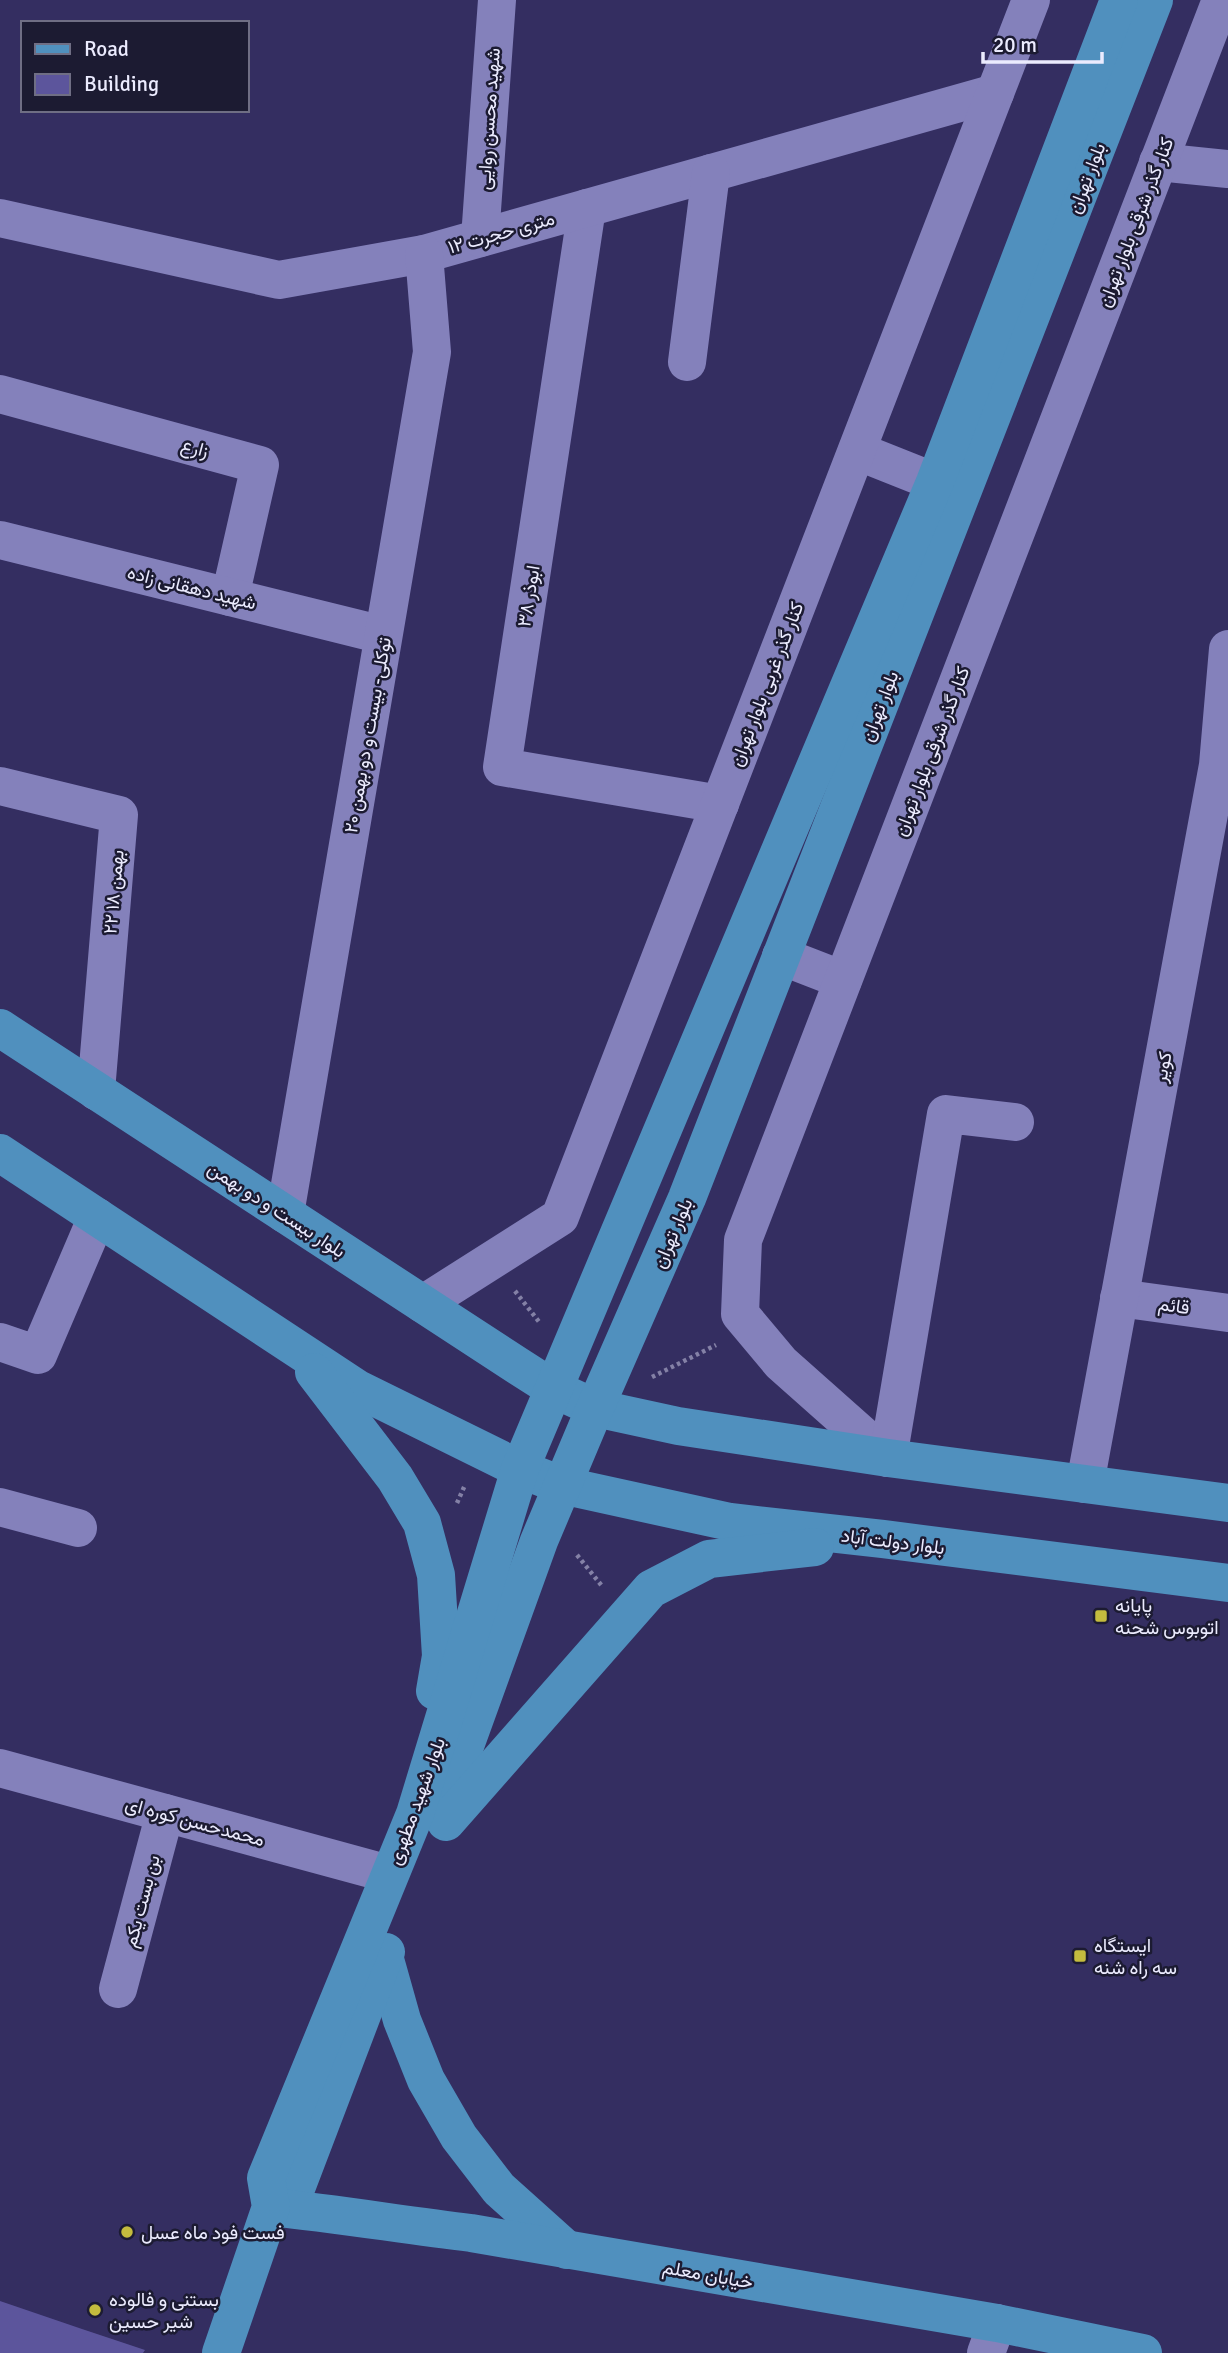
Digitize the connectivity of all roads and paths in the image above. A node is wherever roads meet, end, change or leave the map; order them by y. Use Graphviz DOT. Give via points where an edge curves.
graph roads {
  1 [pos="496,0"];
  2 [pos="1031,0"];
  3 [pos="1119,0"];
  4 [pos="1154,0"];
  5 [pos="1221,0"];
  6 [pos="995,93"];
  7 [pos="1158,162"];
  8 [pos="1228,169"];
  9 [pos="711,173"];
  10 [pos="587,208"];
  11 [pos="0,218"];
  12 [pos="480,238"];
  13 [pos="424,254"];
  14 [pos="687,362"];
  15 [pos="0,394"];
  16 [pos="857,451"];
  17 [pos="935,481"];
  18 [pos="0,540"];
  19 [pos="230,597"];
  20 [pos="383,635"];
  21 [pos="1228,649"];
  22 [pos="0,786"];
  23 [pos="720,804"];
  24 [pos="1219,812"];
  25 [pos="781,956"];
  26 [pos="843,980"];
  27 [pos="0,1028"];
  28 [pos="96,1091"];
  29 [pos="1015,1122"];
  30 [pos="0,1153"];
  31 [pos="285,1214"];
  32 [pos="97,1217"];
  33 [pos="1119,1298"];
  34 [pos="423,1304"];
  35 [pos="1228,1312"];
  36 [pos="0,1342"];
  37 [pos="293,1346"];
  38 [pos="554,1389"];
  39 [pos="595,1408"];
  40 [pos="888,1458"];
  41 [pos="520,1469"];
  42 [pos="1085,1484"];
  43 [pos="561,1485"];
  44 [pos="1228,1503"];
  45 [pos="0,1507"];
  46 [pos="78,1528"];
  47 [pos="883,1539"];
  48 [pos="1228,1583"];
  49 [pos="0,1768"];
  50 [pos="165,1813"];
  51 [pos="420,1833"];
  52 [pos="389,1874"];
  53 [pos="384,1956"];
  54 [pos="118,1989"];
  55 [pos="271,2207"];
  56 [pos="567,2250"];
  57 [pos="992,2338"];
  58 [pos="221,2353"];
  59 [pos="1143,2353"];
  1 -- 12 [label="street, شهید محسن روایی"];
  2 -- 6 [label="street, کنار گذر غربی بلوار تهران"];
  3 -- 17 [label="main road, بلوار تهران"];
  4 -- 25 [label="main road, بلوار تهران"];
  5 -- 7 [label="street, کنار گذر شرقی بلوار تهران"];
  6 -- 9 [label="street, ۱۲ متری حجرت"];
  6 -- 16 [label="street, کنار گذر غربی بلوار تهران"];
  7 -- 8 [label="street"];
  7 -- 26 [label="street, کنار گذر شرقی بلوار تهران"];
  9 -- 10 [label="street, ۱۲ متری حجرت"];
  9 -- 14 [label="street"];
  10 -- 12 [label="street, ۱۲ متری حجرت"];
  10 -- 23 [label="street, ۳۸ ابوذر" via="502,767"];
  11 -- 13 [label="street, ۱۲ متری حجرت" via="279,280"];
  12 -- 13 [label="street, ۱۲ متری حجرت"];
  13 -- 20 [label="street, توکلی- بیست و دو بهمن ۲۰" via="432,352"];
  15 -- 19 [label="street, زارع" via="260,465"];
  16 -- 17 [label="street"];
  16 -- 23 [label="street, کنار گذر غربی بلوار تهران"];
  17 -- 38 [label="main road, بلوار تهران"];
  18 -- 19 [label="street, شهید دهقانی زاده"];
  19 -- 20 [label="street, شهید دهقانی زاده"];
  20 -- 31 [label="street, توکلی- بیست و دو بهمن ۲۰"];
  21 -- 24 [label="street, کویر" via="1218,765"];
  22 -- 28 [label="street, ۲۲ بهمن ۱۸" via="119,815"];
  23 -- 34 [label="street, کنار گذر غربی بلوار تهران" via="560,1217"];
  24 -- 33 [label="street, کویر"];
  25 -- 26 [label="street"];
  25 -- 39 [label="main road, بلوار تهران" via="687,1198"];
  26 -- 40 [label="street, کنار گذر شرقی بلوار تهران" via="743,1240 740,1314 781,1363"];
  27 -- 28 [label="main road, بلوار بیست و دو بهمن"];
  28 -- 31 [label="main road, بلوار بیست و دو بهمن"];
  29 -- 40 [label="street" via="946,1114"];
  30 -- 32 [label="main road"];
  31 -- 34 [label="main road, بلوار بیست و دو بهمن"];
  32 -- 36 [label="street" via="38,1355"];
  32 -- 37 [label="main road"];
  33 -- 35 [label="street, قائم"];
  33 -- 42 [label="street, کویر"];
  34 -- 38 [label="main road, بلوار بیست و دو بهمن"];
  37 -- 41 [label="main road" via="358,1389"];
  37 -- 51 [label="main road" via="395,1478 422,1523 436,1574 441,1656"];
  38 -- 39 [label="main road, بلوار بیست و دو بهمن"];
  38 -- 41 [label="main road, بلوار شهید مطهری"];
  39 -- 40 [label="main road" via="678,1426"];
  39 -- 43 [label="main road, بلوار شهید مطهری"];
  40 -- 42 [label="main road"];
  41 -- 43 [label="main road, بلوار دولت آباد"];
  41 -- 51 [label="main road, بلوار شهید مطهری"];
  42 -- 44 [label="main road"];
  43 -- 47 [label="main road, بلوار دولت آباد" via="730,1522"];
  43 -- 51 [label="main road, بلوار شهید مطهری"];
  45 -- 46 [label="street"];
  47 -- 48 [label="main road, بلوار دولت آباد"];
  47 -- 51 [label="main road" via="709,1559 651,1589"];
  49 -- 50 [label="street, محمدحسن کوره ای"];
  50 -- 52 [label="street, محمدحسن کوره ای"];
  50 -- 54 [label="street, بن بست یکم"];
  51 -- 52 [label="main road, بلوار شهید مطهری"];
  51 -- 53 [label="main road, بلوار شهید مطهری"];
  52 -- 55 [label="main road, بلوار شهید مطهری" via="266,2178"];
  53 -- 55 [label="main road, بلوار شهید مطهری" via="295,2191"];
  53 -- 56 [label="main road" via="401,2020 459,2137 499,2189"];
  55 -- 56 [label="main road, خیابان معلم" via="337,2213"];
  55 -- 58 [label="main road, بلوار شهید مطهری"];
  56 -- 57 [label="main road, خیابان معلم"];
  57 -- 59 [label="main road, خیابان معلم"];
}
